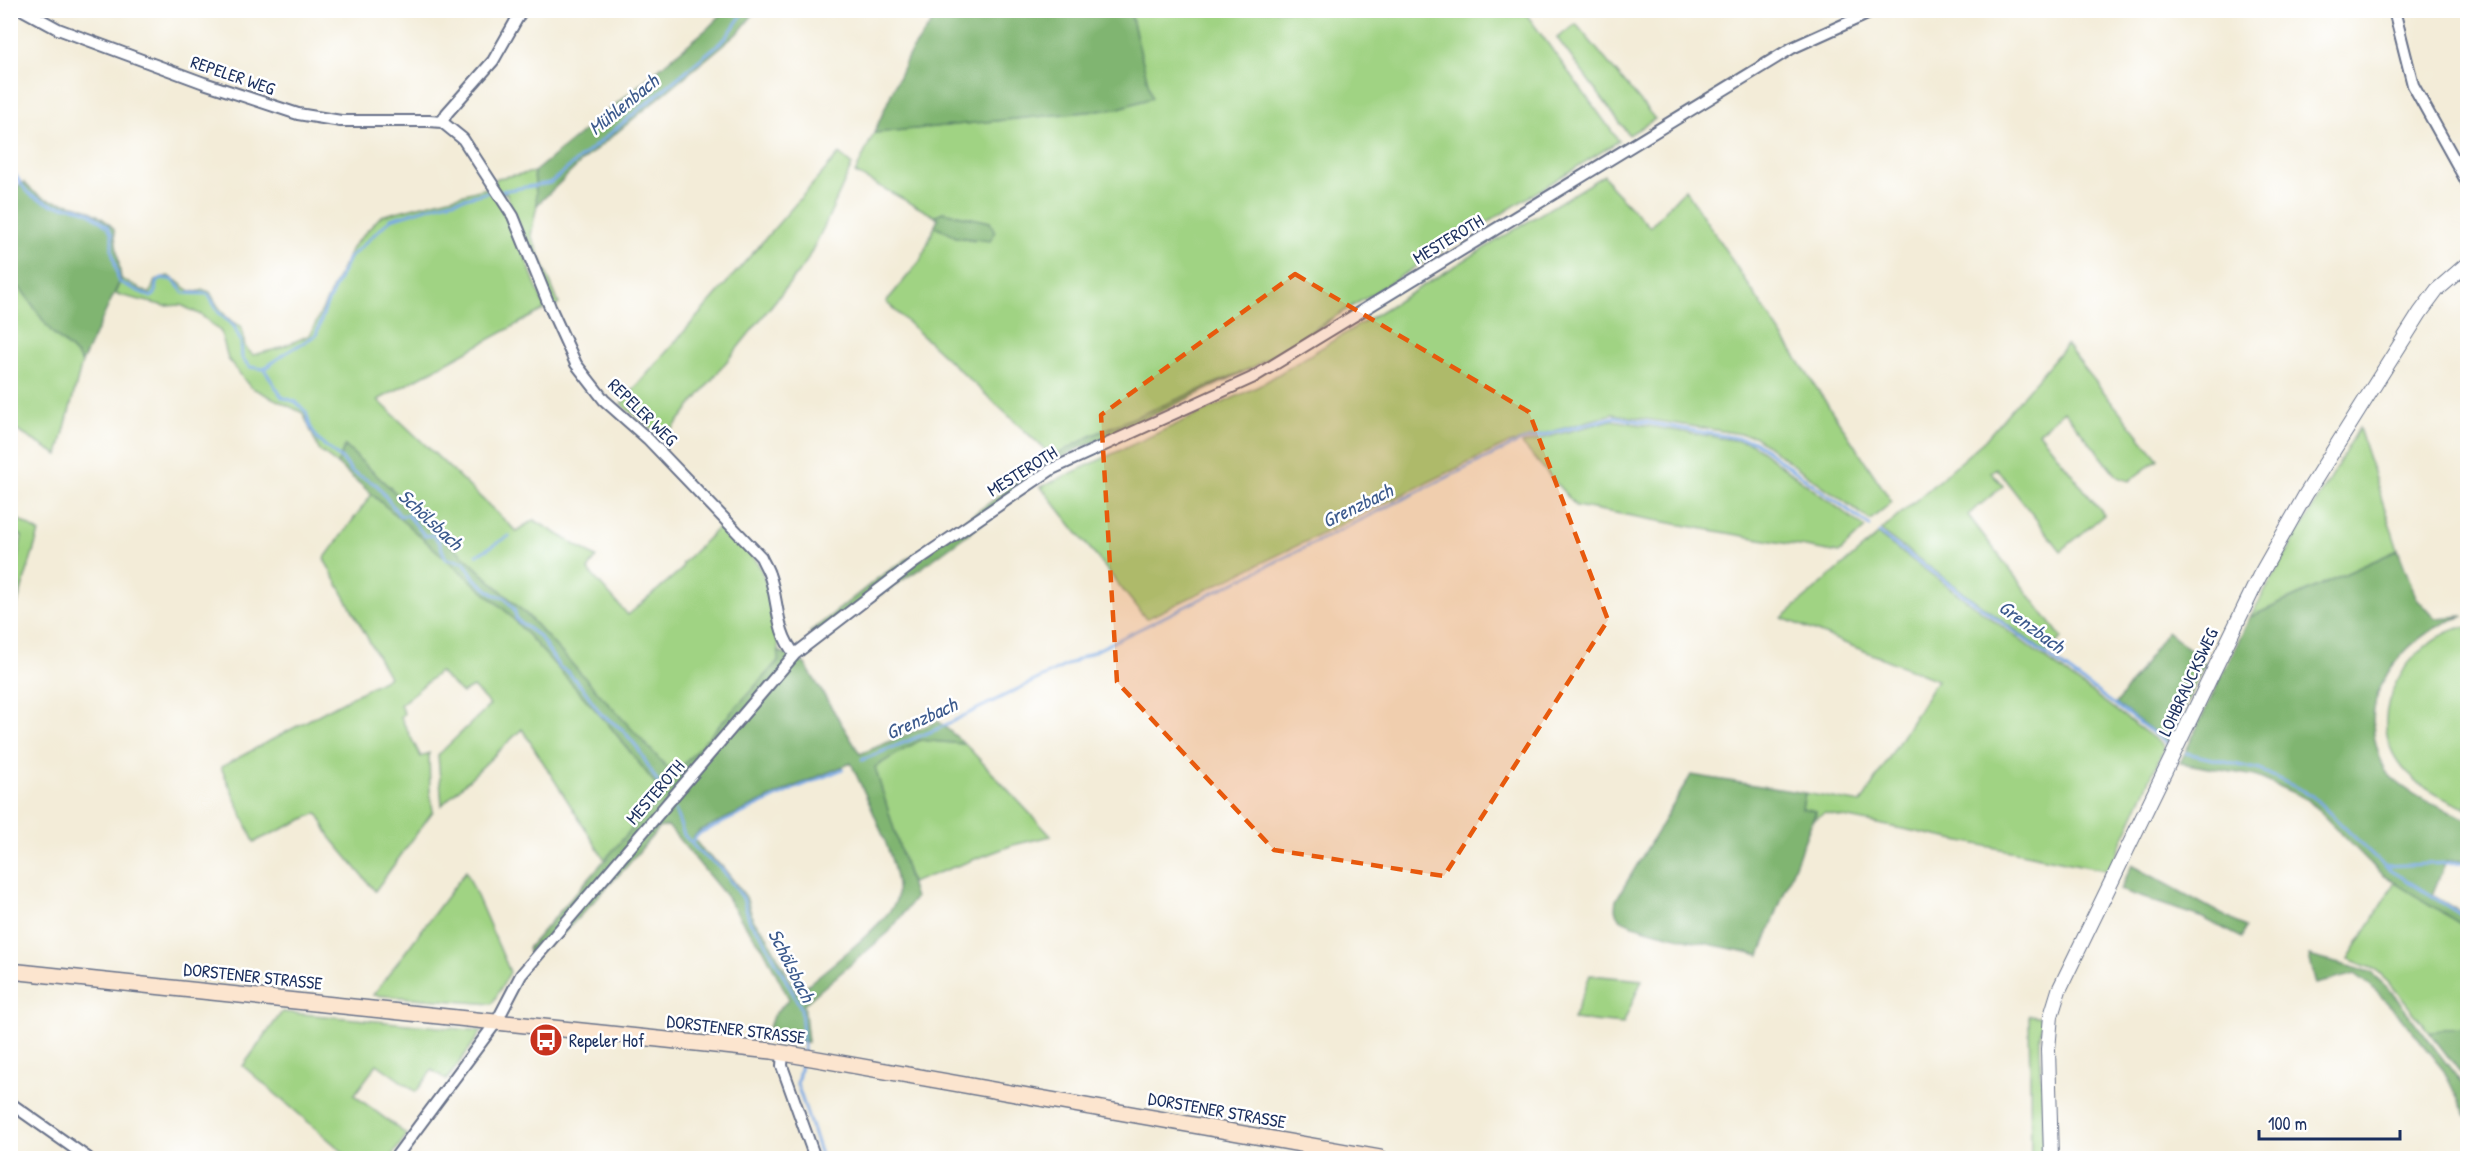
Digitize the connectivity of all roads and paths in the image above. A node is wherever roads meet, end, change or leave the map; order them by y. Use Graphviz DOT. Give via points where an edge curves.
graph roads {
  1 [pos="23,10"];
  2 [pos="522,10"];
  3 [pos="1876,10"];
  4 [pos="2394,10"];
  5 [pos="442,122"];
  6 [pos="2468,184"];
  7 [pos="2468,262"];
  8 [pos="795,654"];
  9 [pos="10,971"];
  10 [pos="497,1021"];
  11 [pos="796,1055"];
  12 [pos="10,1103"];
  13 [pos="88,1158"];
  14 [pos="395,1158"];
  15 [pos="815,1158"];
  16 [pos="1380,1158"];
  17 [pos="2051,1158"];
  1 -- 5 [label="street, REPELER WEG" via="58,29 297,114 341,121"];
  2 -- 5 [label="street" via="494,61"];
  3 -- 8 [label="street, MESTEROTH" via="1792,48 1252,378 1052,468 915,562"];
  4 -- 6 [label="street" via="2413,85"];
  5 -- 8 [label="street, REPELER WEG" via="463,139 513,216 576,364 604,400 648,440 760,557 770,574 783,634"];
  7 -- 17 [label="street, LOHBRAUCKSWEG" via="2437,290 2420,313 2306,494 2259,577 2060,990 2050,1016 2048,1049"];
  8 -- 10 [label="street, MESTEROTH" via="521,975"];
  9 -- 10 [label="main road, DORSTENER STRASSE"];
  10 -- 11 [label="main road, DORSTENER STRASSE"];
  10 -- 14 [label="street, MESTEROTH"];
  11 -- 15 [label="street" via="782,1066"];
  11 -- 16 [label="main road, DORSTENER STRASSE"];
  12 -- 13 [label="street"];
}
